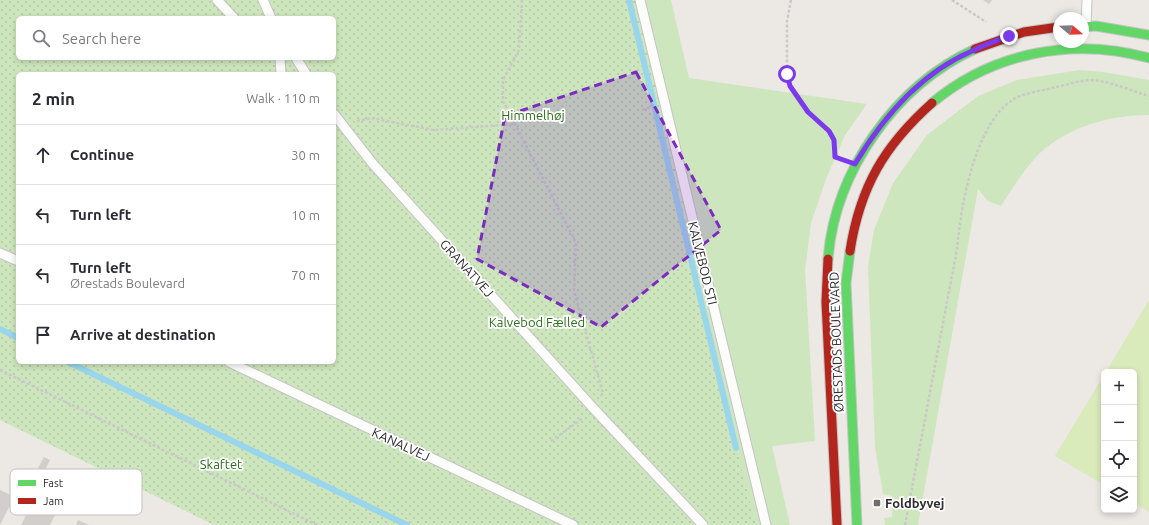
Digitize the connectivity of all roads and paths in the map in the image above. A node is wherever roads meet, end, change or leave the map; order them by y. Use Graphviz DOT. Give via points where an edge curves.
graph roads {
  1 [pos="217,0"];
  2 [pos="263,0"];
  3 [pos="522,0"];
  4 [pos="640,0"];
  5 [pos="791,0"];
  6 [pos="952,0"];
  7 [pos="1087,0"];
  8 [pos="1086,12"];
  9 [pos="232,16"];
  10 [pos="270,16"];
  11 [pos="1089,27"];
  12 [pos="1053,28"];
  13 [pos="1149,35"];
  14 [pos="1009,36"];
  15 [pos="1149,58"];
  16 [pos="280,60"];
  17 [pos="297,60"];
  18 [pos="281,72"];
  19 [pos="305,72"];
  20 [pos="1149,96"];
  21 [pos="336,117"];
  22 [pos="341,124"];
  23 [pos="515,124"];
  24 [pos="855,164"];
  25 [pos="0,253"];
  26 [pos="16,261"];
  27 [pos="234,364"];
  28 [pos="0,370"];
  29 [pos="594,409"];
  30 [pos="551,442"];
  31 [pos="317,525"];
  32 [pos="573,525"];
  33 [pos="703,525"];
  34 [pos="766,525"];
  35 [pos="837,525"];
  36 [pos="857,525"];
  37 [pos="905,525"];
  1 -- 9 [label="lane"];
  2 -- 10 [label="lane"];
  3 -- 23 [label="path" via="519,50 503,80 503,101"];
  4 -- 34 [label="lane, KALVEBOD STI"];
  5 -- 24 [label="path" via="787,20 787,74 790,86 808,112 829,131 834,140 835,157"];
  6 -- 14 [label="path"];
  7 -- 8 [label="lane"];
  11 -- 13 [label="street"];
  12 -- 14 [label="street, ØRESTADS BOULEVARD"];
  14 -- 24 [label="street, ØRESTADS BOULEVARD" via="970,51 935,72 904,98 877,129"];
  15 -- 36 [label="street, ØRESTADS BOULEVARD" via="1133,53 1092,48 1053,50 1014,58 980,71 949,90 921,112 895,141 873,174 856,216 849,246 846,283"];
  16 -- 18 [label="lane"];
  17 -- 19 [label="lane"];
  20 -- 37 [label="path" via="1099,81 1075,82 1015,98 1002,108 992,121 983,137 967,184"];
  21 -- 22 [label="lane, GRANATVEJ"];
  22 -- 23 [label="path" via="371,118 434,130"];
  22 -- 29 [label="lane, GRANATVEJ" via="379,170"];
  23 -- 29 [label="path" via="576,242 574,291 603,393"];
  24 -- 35 [label="street, ØRESTADS BOULEVARD" via="839,202 830,241 826,282"];
  25 -- 26 [label="lane"];
  27 -- 32 [label="lane, KANALVEJ"];
  28 -- 31 [label="path"];
  29 -- 30 [label="path"];
  29 -- 33 [label="lane, GRANATVEJ"];
}
